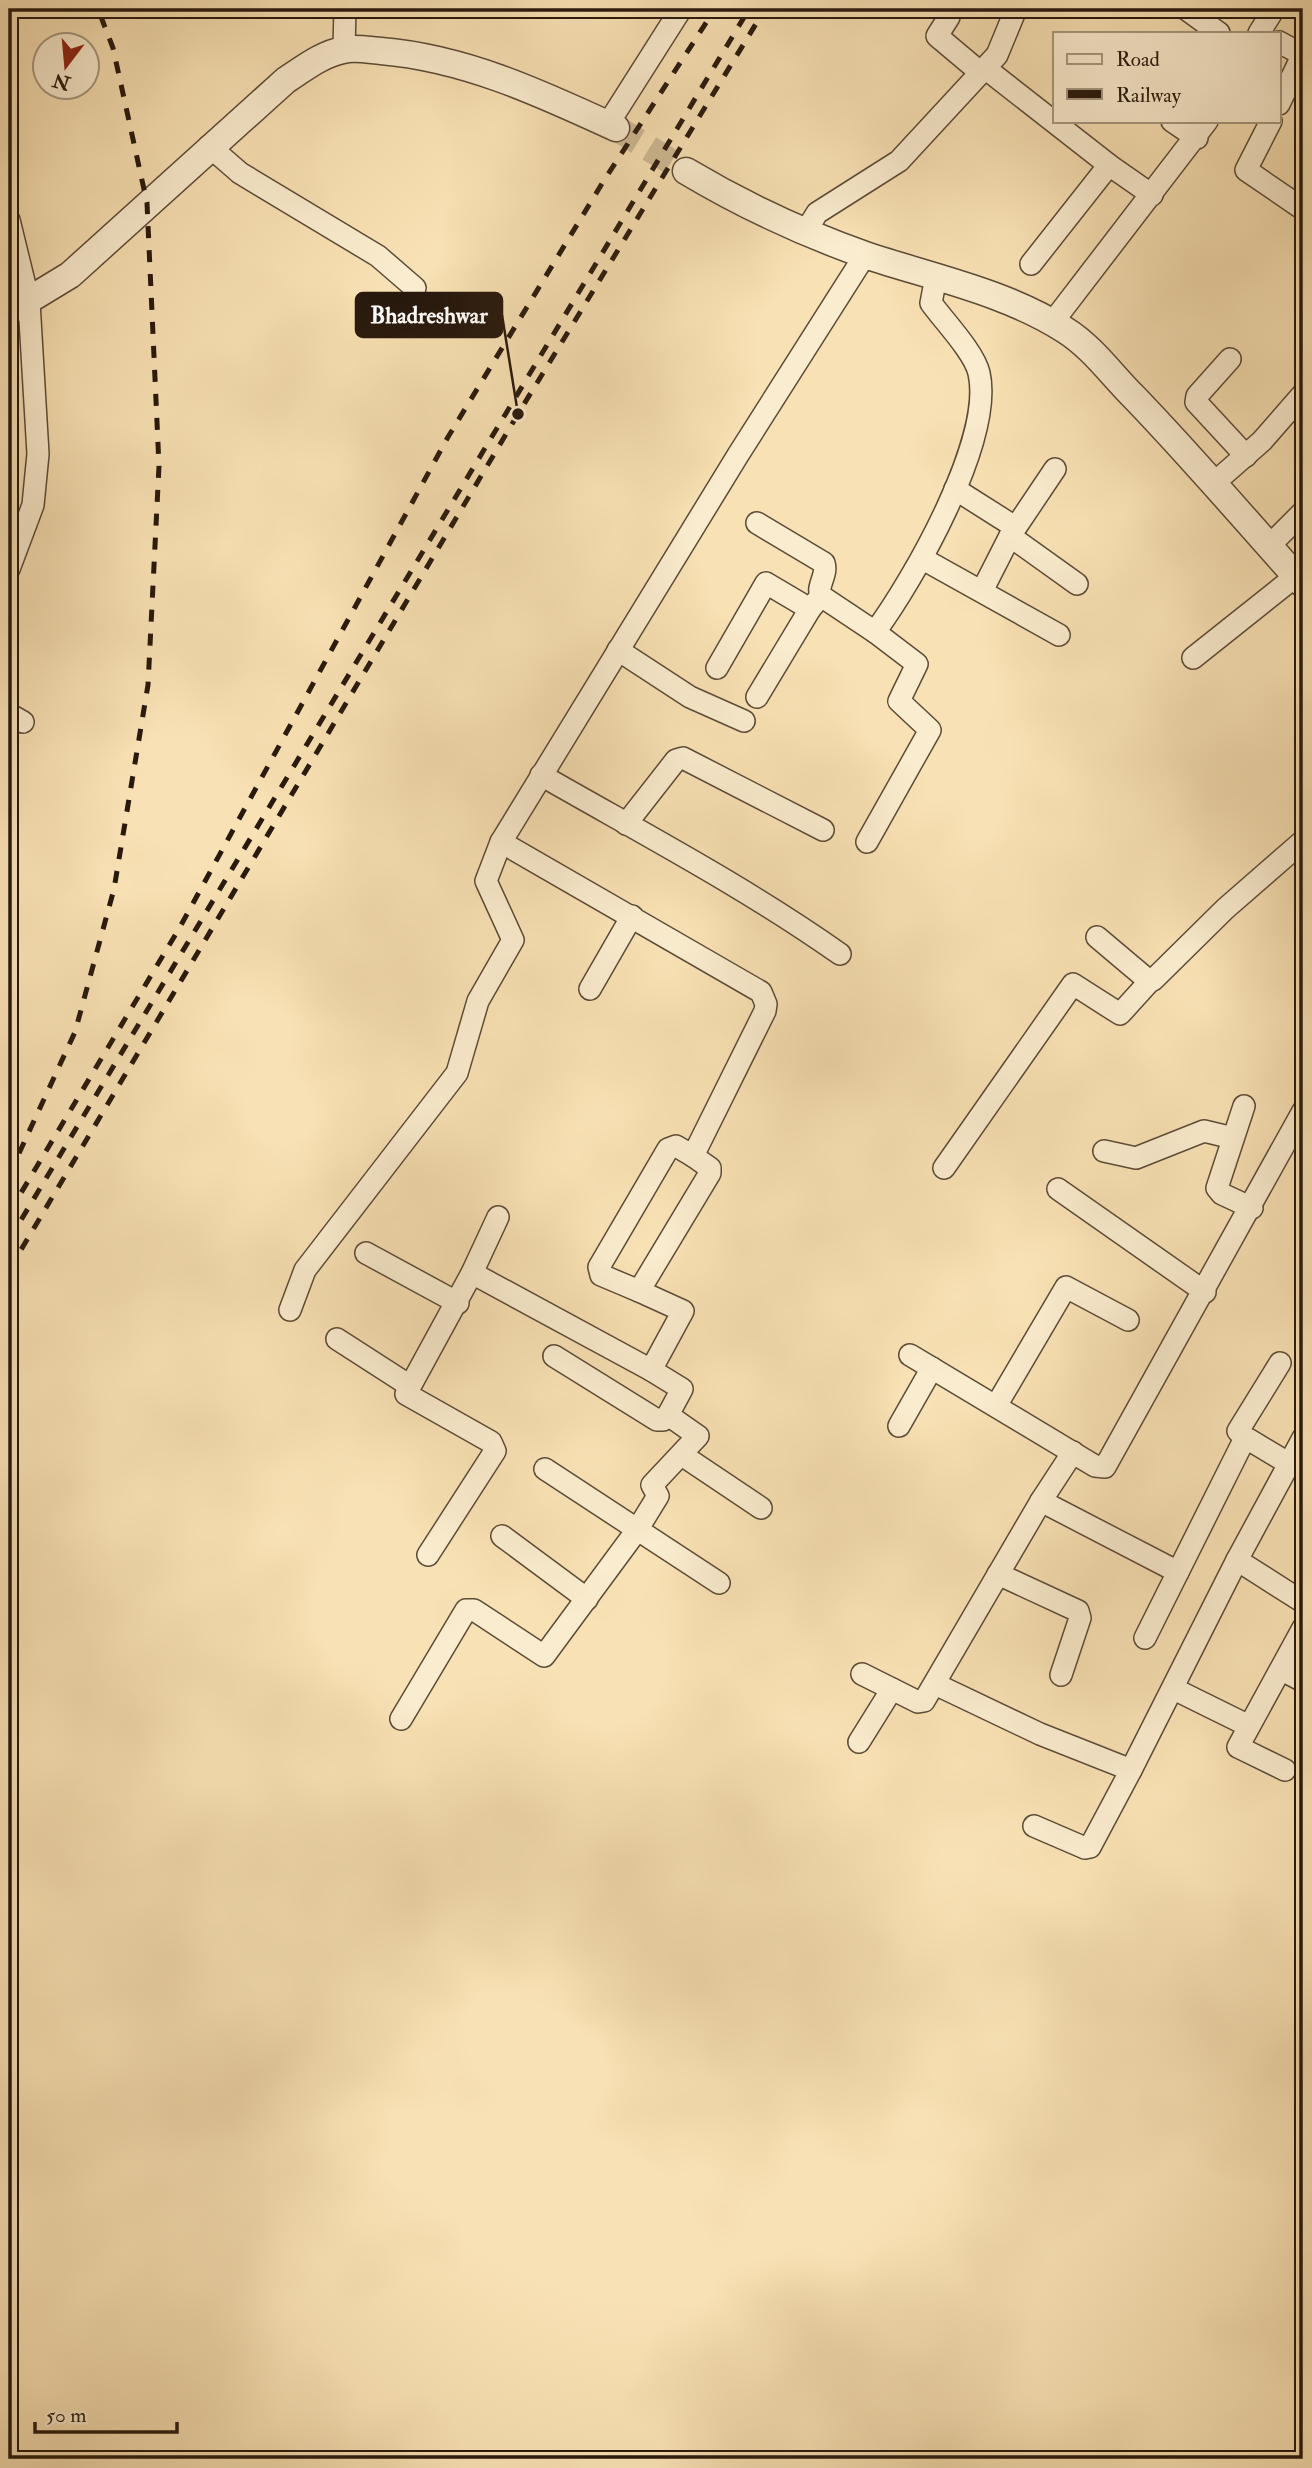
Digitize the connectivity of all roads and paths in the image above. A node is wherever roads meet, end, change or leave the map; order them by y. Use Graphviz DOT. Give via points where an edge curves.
graph roads {
  1 [pos="345,9"];
  2 [pos="681,9"];
  3 [pos="1016,9"];
  4 [pos="1186,9"];
  5 [pos="1274,9"];
  6 [pos="949,17"];
  7 [pos="1218,32"];
  8 [pos="1266,32"];
  9 [pos="1280,43"];
  10 [pos="344,49"];
  11 [pos="1303,55"];
  12 [pos="983,71"];
  13 [pos="1280,102"];
  14 [pos="1176,122"];
  15 [pos="1270,122"];
  16 [pos="612,126"];
  17 [pos="1202,129"];
  18 [pos="209,146"];
  19 [pos="1109,165"];
  20 [pos="686,171"];
  21 [pos="1152,195"];
  22 [pos="1303,209"];
  23 [pos="9,220"];
  24 [pos="806,231"];
  25 [pos="865,255"];
  26 [pos="1031,264"];
  27 [pos="936,277"];
  28 [pos="415,288"];
  29 [pos="19,307"];
  30 [pos="1052,323"];
  31 [pos="1230,359"];
  32 [pos="1303,394"];
  33 [pos="1246,456"];
  34 [pos="1055,469"];
  35 [pos="1214,483"];
  36 [pos="955,489"];
  37 [pos="1303,512"];
  38 [pos="757,523"];
  39 [pos="1012,532"];
  40 [pos="1269,546"];
  41 [pos="923,559"];
  42 [pos="9,569"];
  43 [pos="1299,580"];
  44 [pos="1077,584"];
  45 [pos="982,591"];
  46 [pos="816,603"];
  47 [pos="876,632"];
  48 [pos="1059,635"];
  49 [pos="618,650"];
  50 [pos="1193,658"];
  51 [pos="717,667"];
  52 [pos="757,697"];
  53 [pos="744,722"];
  54 [pos="541,775"];
  55 [pos="626,824"];
  56 [pos="823,830"];
  57 [pos="1303,841"];
  58 [pos="501,842"];
  59 [pos="867,842"];
  60 [pos="632,916"];
  61 [pos="1097,937"];
  62 [pos="840,954"];
  63 [pos="1150,981"];
  64 [pos="590,989"];
  65 [pos="1244,1106"];
  66 [pos="1303,1111"];
  67 [pos="1233,1138"];
  68 [pos="1104,1152"];
  69 [pos="693,1156"];
  70 [pos="944,1168"];
  71 [pos="1058,1189"];
  72 [pos="1252,1208"];
  73 [pos="498,1217"];
  74 [pos="366,1253"];
  75 [pos="472,1273"];
  76 [pos="639,1291"];
  77 [pos="1205,1292"];
  78 [pos="458,1303"];
  79 [pos="290,1310"];
  80 [pos="1128,1320"];
  81 [pos="337,1339"];
  82 [pos="910,1355"];
  83 [pos="554,1356"];
  84 [pos="1280,1363"];
  85 [pos="932,1368"];
  86 [pos="651,1370"];
  87 [pos="410,1386"];
  88 [pos="996,1406"];
  89 [pos="668,1415"];
  90 [pos="899,1426"];
  91 [pos="1246,1438"];
  92 [pos="1303,1438"];
  93 [pos="1073,1452"];
  94 [pos="681,1455"];
  95 [pos="1288,1463"];
  96 [pos="545,1469"];
  97 [pos="1041,1501"];
  98 [pos="761,1508"];
  99 [pos="637,1530"];
  100 [pos="502,1536"];
  101 [pos="428,1555"];
  102 [pos="1237,1560"];
  103 [pos="1178,1572"];
  104 [pos="998,1574"];
  105 [pos="719,1583"];
  106 [pos="587,1599"];
  107 [pos="1303,1602"];
  108 [pos="1303,1628"];
  109 [pos="1145,1638"];
  110 [pos="1282,1670"];
  111 [pos="862,1674"];
  112 [pos="1061,1675"];
  113 [pos="1303,1681"];
  114 [pos="935,1684"];
  115 [pos="892,1689"];
  116 [pos="1174,1689"];
  117 [pos="401,1719"];
  118 [pos="1249,1726"];
  119 [pos="859,1742"];
  120 [pos="1132,1770"];
  121 [pos="1286,1770"];
  122 [pos="1034,1826"];
  1 -- 10 [label="street"];
  2 -- 16 [label="street"];
  3 -- 12 [label="street" via="997,55"];
  4 -- 7 [label="street"];
  5 -- 8 [label="street"];
  6 -- 12 [label="street" via="937,36"];
  9 -- 11 [label="street"];
  10 -- 16 [label="street" via="419,54 464,65"];
  10 -- 18 [label="street" via="286,79"];
  11 -- 13 [label="street"];
  12 -- 19 [label="street"];
  12 -- 24 [label="street" via="899,161 817,213"];
  14 -- 17 [label="street"];
  15 -- 22 [label="street" via="1246,170"];
  17 -- 21 [label="street"];
  18 -- 28 [label="street" via="240,173 378,256"];
  18 -- 29 [label="street" via="69,275"];
  19 -- 21 [label="street"];
  19 -- 26 [label="street"];
  20 -- 24 [label="street" via="730,197"];
  21 -- 30 [label="street"];
  23 -- 29 [label="street"];
  24 -- 25 [label="street"];
  25 -- 27 [label="street"];
  25 -- 49 [label="street"];
  27 -- 30 [label="street" via="996,296"];
  27 -- 36 [label="street" via="931,303 975,362 981,388 976,423"];
  29 -- 42 [label="street" via="38,454 33,505"];
  30 -- 35 [label="street" via="1093,352"];
  31 -- 33 [label="street" via="1196,400"];
  32 -- 33 [label="street"];
  33 -- 35 [label="street"];
  34 -- 39 [label="street"];
  35 -- 40 [label="street"];
  36 -- 39 [label="street"];
  36 -- 41 [label="street"];
  37 -- 40 [label="street"];
  38 -- 46 [label="street" via="824,563 826,572"];
  39 -- 44 [label="street"];
  39 -- 45 [label="street"];
  40 -- 43 [label="street"];
  41 -- 45 [label="street"];
  41 -- 47 [label="street"];
  43 -- 50 [label="street"];
  45 -- 48 [label="street"];
  46 -- 47 [label="street"];
  46 -- 51 [label="street" via="766,583"];
  46 -- 52 [label="street"];
  47 -- 59 [label="street" via="916,664 899,701 930,730"];
  49 -- 53 [label="street" via="690,697"];
  49 -- 54 [label="street"];
  54 -- 55 [label="street"];
  54 -- 58 [label="street"];
  55 -- 56 [label="street" via="676,760 683,758"];
  55 -- 62 [label="street"];
  57 -- 63 [label="street"];
  58 -- 60 [label="street"];
  58 -- 79 [label="street" via="486,881 513,940 478,1000 462,1065 305,1270"];
  60 -- 64 [label="street"];
  60 -- 69 [label="street" via="765,998 765,1011"];
  61 -- 63 [label="street"];
  63 -- 70 [label="street" via="1120,1014 1073,984"];
  65 -- 67 [label="street"];
  66 -- 72 [label="street"];
  67 -- 68 [label="street" via="1204,1131 1136,1158"];
  67 -- 72 [label="street" via="1217,1188"];
  69 -- 76 [label="street" via="710,1168 710,1173"];
  69 -- 76 [label="street" via="676,1146 668,1149 599,1267 601,1275"];
  71 -- 77 [label="street"];
  72 -- 77 [label="street"];
  73 -- 75 [label="street"];
  74 -- 78 [label="street"];
  75 -- 78 [label="street"];
  75 -- 86 [label="street"];
  76 -- 86 [label="street" via="683,1311"];
  77 -- 93 [label="street" via="1105,1467"];
  78 -- 87 [label="street"];
  80 -- 88 [label="street" via="1066,1287"];
  81 -- 87 [label="street"];
  82 -- 85 [label="street"];
  83 -- 89 [label="street" via="657,1420"];
  84 -- 91 [label="street" via="1238,1431"];
  85 -- 88 [label="street"];
  85 -- 90 [label="street"];
  86 -- 89 [label="street" via="684,1391"];
  87 -- 101 [label="street" via="408,1397 491,1442 495,1451"];
  88 -- 93 [label="street"];
  89 -- 94 [label="street" via="697,1434"];
  91 -- 95 [label="street"];
  91 -- 103 [label="street"];
  92 -- 95 [label="street"];
  93 -- 97 [label="street"];
  94 -- 98 [label="street"];
  94 -- 99 [label="street" via="652,1485 658,1496"];
  95 -- 102 [label="street"];
  96 -- 99 [label="street"];
  97 -- 103 [label="street"];
  97 -- 104 [label="street"];
  99 -- 105 [label="street"];
  99 -- 106 [label="street"];
  100 -- 106 [label="street"];
  102 -- 107 [label="street"];
  102 -- 116 [label="street"];
  103 -- 109 [label="street"];
  104 -- 112 [label="street" via="1078,1611 1080,1618"];
  104 -- 114 [label="street"];
  106 -- 117 [label="street" via="544,1656 474,1610 466,1610"];
  108 -- 110 [label="street"];
  110 -- 113 [label="street"];
  110 -- 118 [label="street"];
  111 -- 115 [label="street"];
  114 -- 115 [label="street" via="922,1702"];
  114 -- 120 [label="street" via="1040,1734"];
  115 -- 119 [label="street"];
  116 -- 118 [label="street"];
  116 -- 120 [label="street"];
  118 -- 121 [label="street" via="1238,1747"];
  120 -- 122 [label="street" via="1090,1847"];
}
